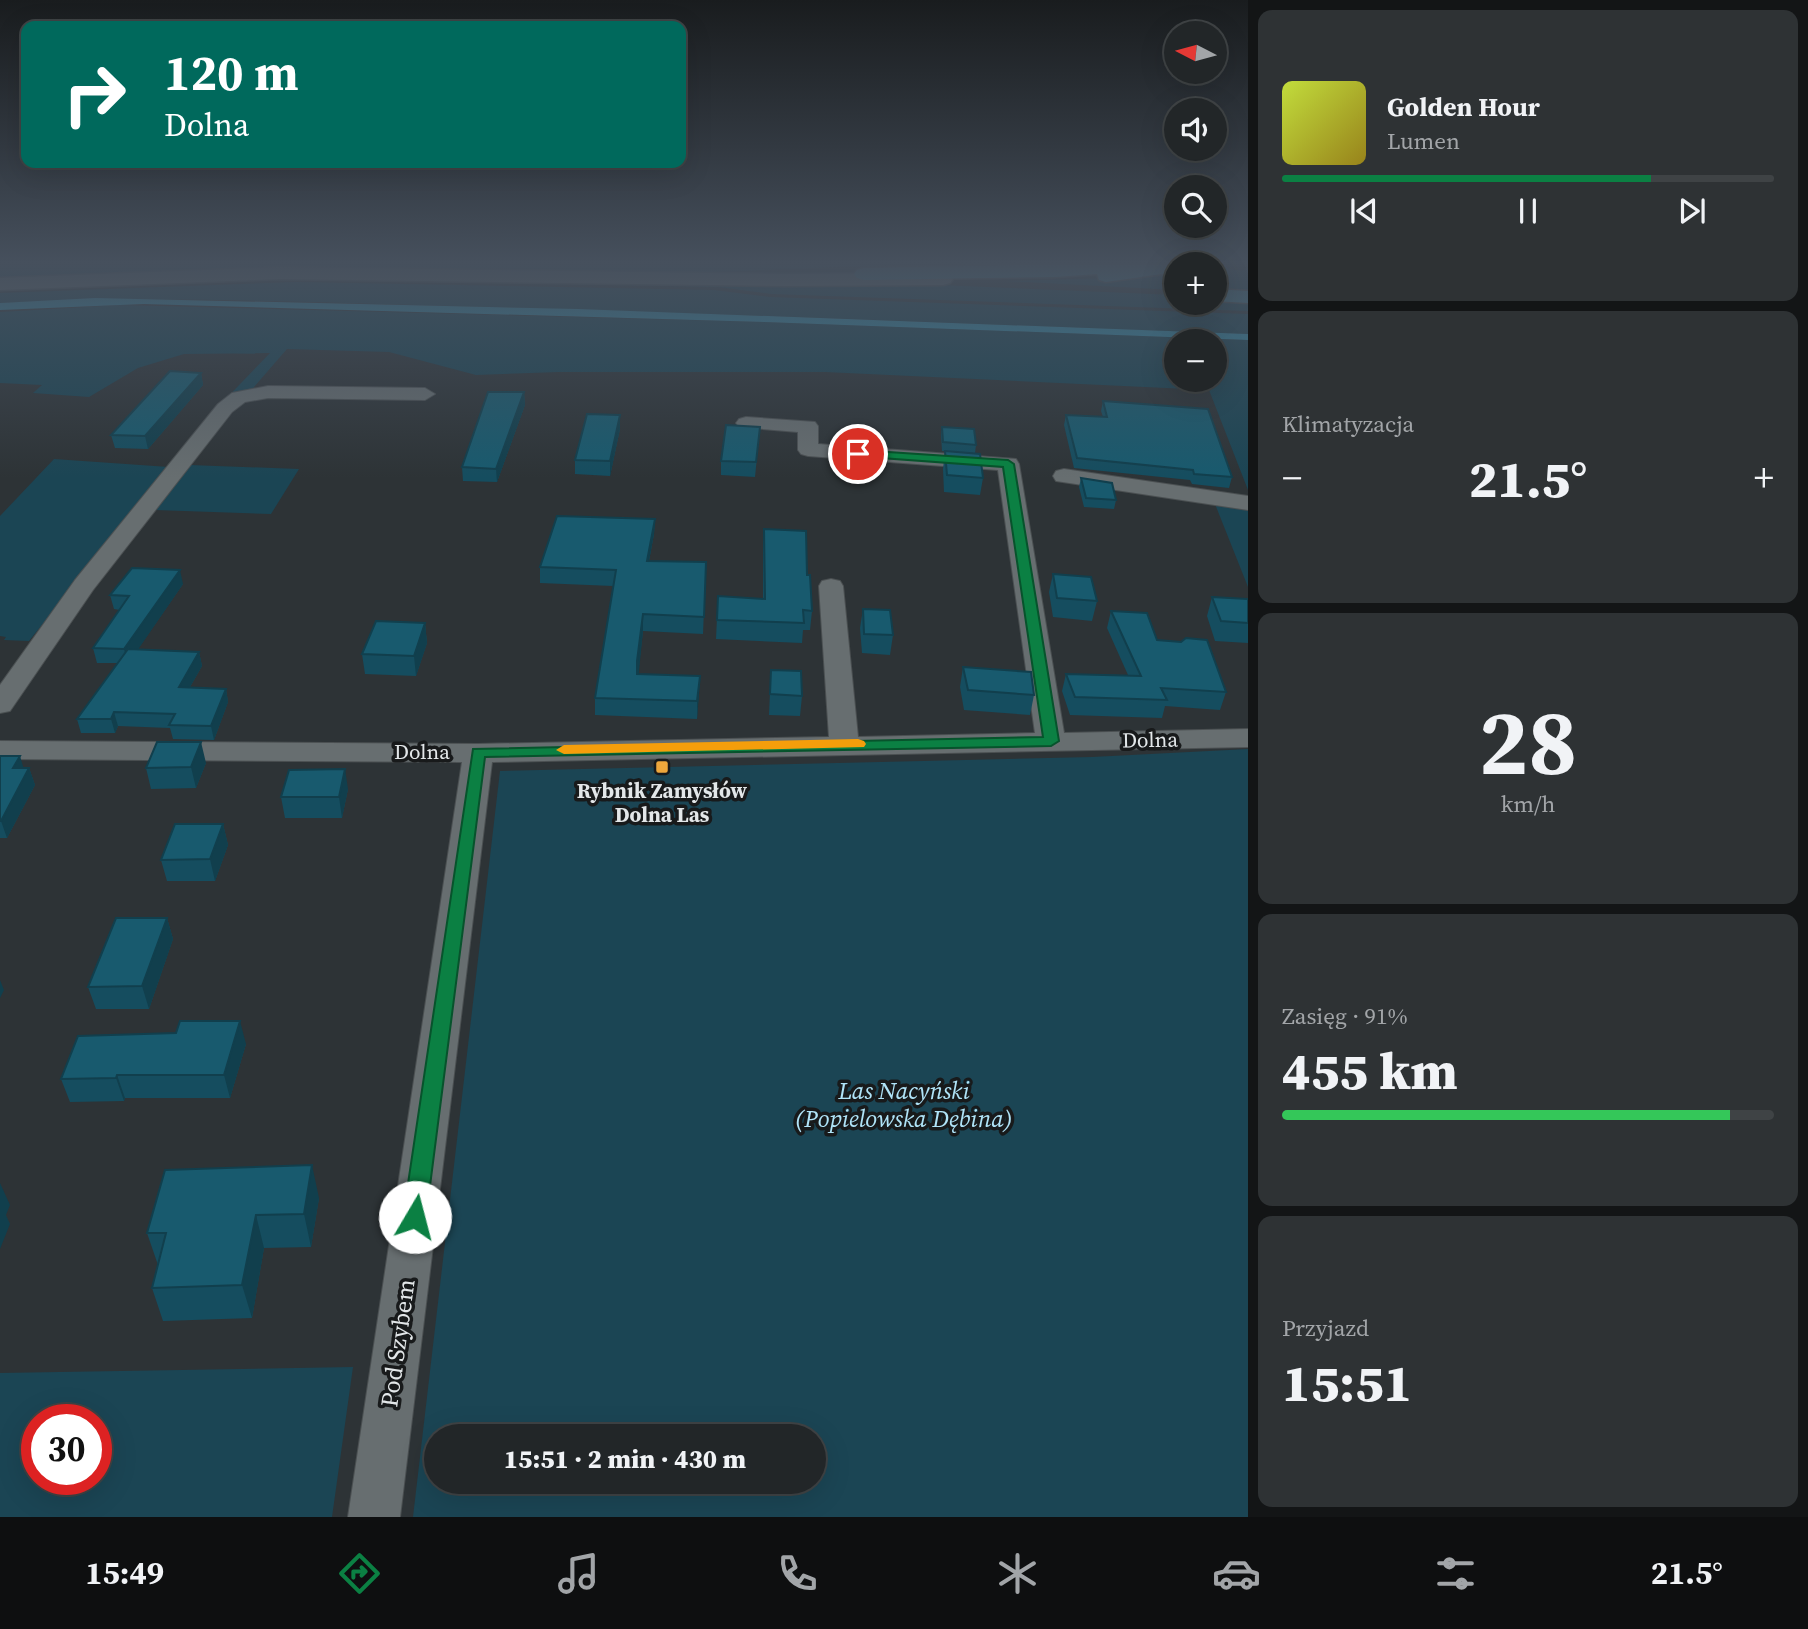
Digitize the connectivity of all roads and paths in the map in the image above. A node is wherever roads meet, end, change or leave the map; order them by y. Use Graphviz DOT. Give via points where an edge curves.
graph roads {
  1 [pos="425,394"];
  2 [pos="746,423"];
  3 [pos="1064,476"];
  4 [pos="1248,503"];
  5 [pos="831,586"];
  6 [pos="0,705"];
  7 [pos="1248,738"];
  8 [pos="1051,741"];
  9 [pos="844,745"];
  10 [pos="0,750"];
  11 [pos="478,753"];
  12 [pos="374,1517"];
  1 -- 6 [label="street" via="268,391 239,397 225,408 103,560"];
  2 -- 8 [label="street" via="808,426 808,450 1008,464"];
  3 -- 4 [label="street"];
  5 -- 9 [label="street"];
  7 -- 8 [label="street, Dolna"];
  8 -- 9 [label="street, Dolna"];
  9 -- 11 [label="street, Dolna"];
  10 -- 11 [label="street, Dolna"];
  11 -- 12 [label="street, Pod Szybem"];
}
